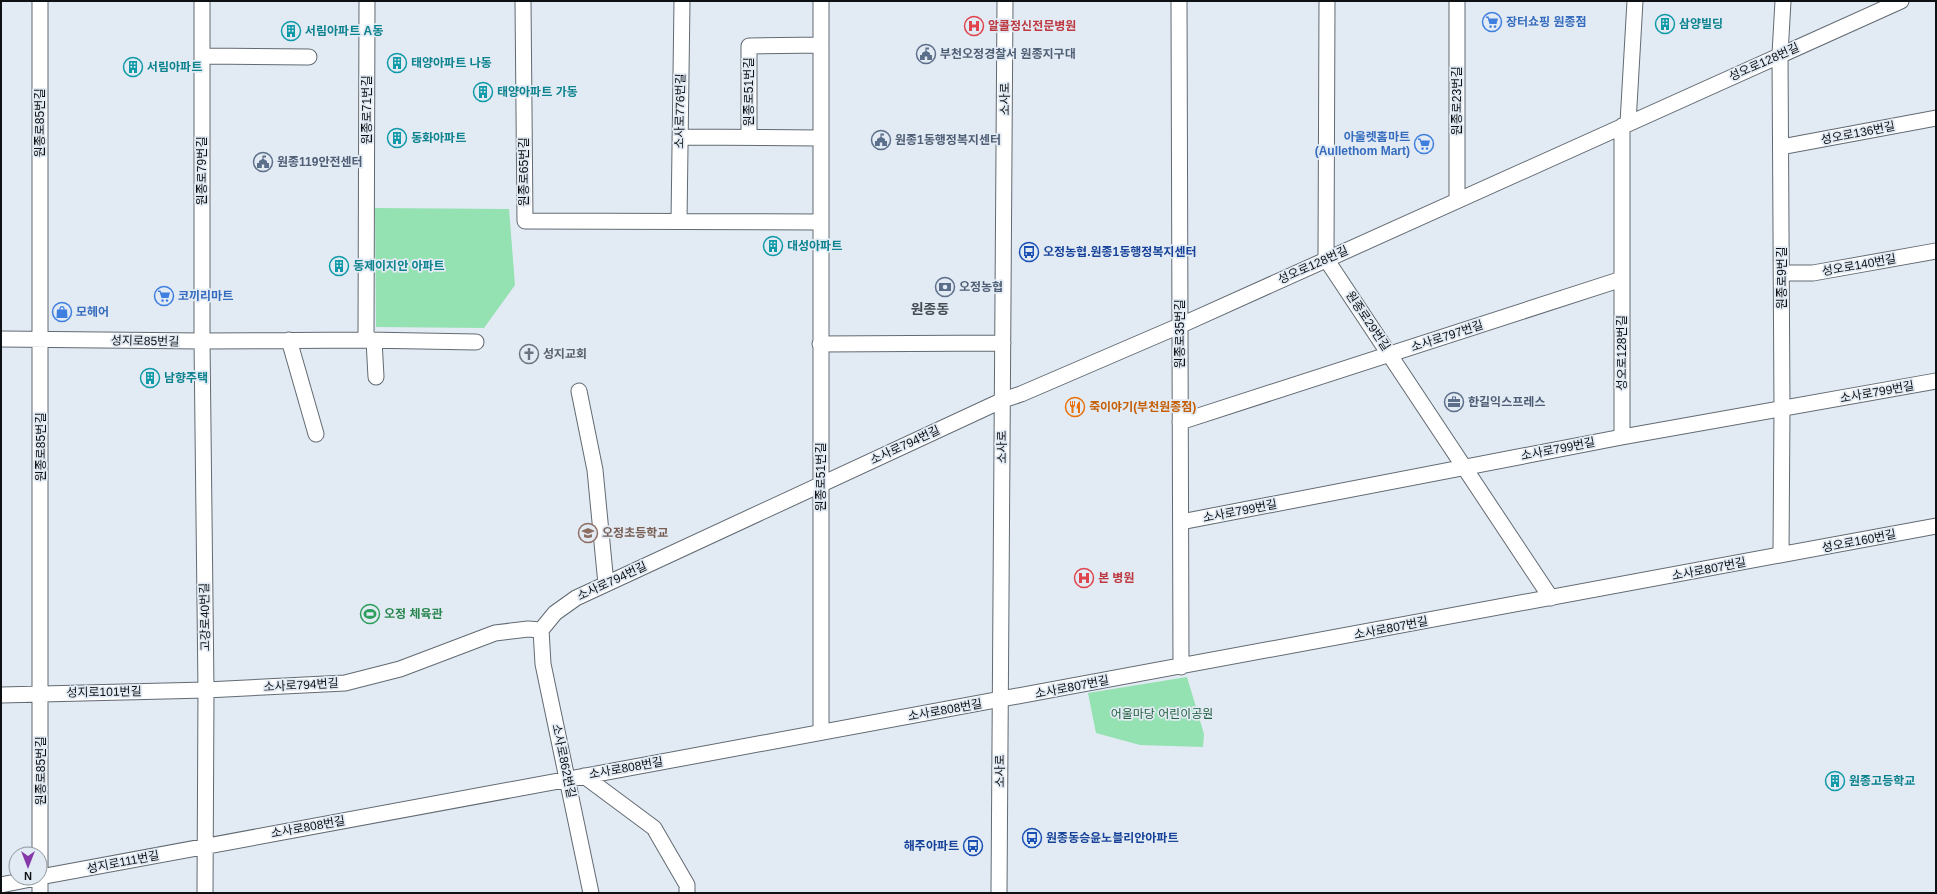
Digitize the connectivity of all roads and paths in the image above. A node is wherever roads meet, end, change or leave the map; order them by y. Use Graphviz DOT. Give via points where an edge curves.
graph roads {
  1 [pos="40,1"];
  2 [pos="202,1"];
  3 [pos="368,1"];
  4 [pos="523,1"];
  5 [pos="682,1"];
  6 [pos="821,1"];
  7 [pos="1005,1"];
  8 [pos="1179,1"];
  9 [pos="1327,1"];
  10 [pos="1457,1"];
  11 [pos="1635,1"];
  12 [pos="1783,1"];
  13 [pos="1901,1"];
  14 [pos="821,45"];
  15 [pos="1780,54"];
  16 [pos="202,56"];
  17 [pos="309,57"];
  18 [pos="1936,118"];
  19 [pos="1625,124"];
  20 [pos="680,138"];
  21 [pos="749,138"];
  22 [pos="820,138"];
  23 [pos="1781,147"];
  24 [pos="1457,200"];
  25 [pos="679,221"];
  26 [pos="820,222"];
  27 [pos="1936,251"];
  28 [pos="1326,259"];
  29 [pos="1782,273"];
  30 [pos="1622,280"];
  31 [pos="1179,326"];
  32 [pos="1,339"];
  33 [pos="40,340"];
  34 [pos="289,340"];
  35 [pos="370,340"];
  36 [pos="202,341"];
  37 [pos="476,342"];
  38 [pos="1003,343"];
  39 [pos="820,344"];
  40 [pos="1391,354"];
  41 [pos="376,377"];
  42 [pos="1936,381"];
  43 [pos="579,391"];
  44 [pos="1002,400"];
  45 [pos="1782,408"];
  46 [pos="1180,422"];
  47 [pos="316,434"];
  48 [pos="1622,437"];
  49 [pos="1464,467"];
  50 [pos="821,484"];
  51 [pos="1181,522"];
  52 [pos="1936,526"];
  53 [pos="1781,555"];
  54 [pos="606,584"];
  55 [pos="1551,598"];
  56 [pos="541,630"];
  57 [pos="1181,667"];
  58 [pos="206,690"];
  59 [pos="1,694"];
  60 [pos="41,694"];
  61 [pos="1000,701"];
  62 [pos="821,732"];
  63 [pos="584,776"];
  64 [pos="568,779"];
  65 [pos="39,846"];
  66 [pos="206,846"];
  67 [pos="48,875"];
  68 [pos="205,893"];
  69 [pos="591,893"];
  70 [pos="687,893"];
  71 [pos="999,893"];
  1 -- 33 [label="street, 원종로85번길"];
  2 -- 16 [label="street, 원종로79번길"];
  3 -- 35 [label="street, 원종로71번길"];
  4 -- 25 [label="street, 원종로65번길" via="524,222"];
  5 -- 20 [label="street, 소사로776번길"];
  6 -- 14 [label="street, 원종로51번길"];
  7 -- 38 [label="street, 소사로"];
  8 -- 31 [label="street, 원종로35번길"];
  9 -- 28 [label="street"];
  10 -- 24 [label="street, 원종로23번길"];
  11 -- 19 [label="street, 성오로128번길"];
  12 -- 15 [label="street, 원종로9번길"];
  13 -- 15 [label="street, 성오로128번길"];
  14 -- 21 [label="street, 원종로51번길" via="749,46"];
  14 -- 22 [label="street, 원종로51번길"];
  15 -- 19 [label="street, 성오로128번길"];
  15 -- 23 [label="street, 원종로9번길"];
  16 -- 17 [label="street"];
  16 -- 36 [label="street, 원종로79번길"];
  18 -- 23 [label="street, 성오로136번길"];
  19 -- 24 [label="street, 성오로128번길"];
  19 -- 30 [label="street, 성오로128번길"];
  20 -- 21 [label="street, 원종로51번길"];
  20 -- 25 [label="street, 소사로776번길"];
  21 -- 22 [label="street, 원종로51번길"];
  22 -- 26 [label="street, 원종로51번길"];
  23 -- 29 [label="street, 원종로9번길"];
  24 -- 28 [label="street, 성오로128번길"];
  25 -- 26 [label="street"];
  26 -- 39 [label="street, 원종로51번길"];
  27 -- 29 [label="street, 성오로140번길" via="1813,273"];
  28 -- 31 [label="street, 성오로128번길"];
  28 -- 40 [label="street, 원종로29번길"];
  29 -- 45 [label="street, 원종로9번길"];
  30 -- 40 [label="street, 소사로797번길"];
  30 -- 48 [label="street, 성오로128번길"];
  31 -- 44 [label="street, 성오로128번길"];
  31 -- 46 [label="street, 원종로35번길"];
  32 -- 33 [label="street, 성지로85번길"];
  33 -- 36 [label="street, 성지로85번길"];
  33 -- 60 [label="street, 원종로85번길"];
  34 -- 35 [label="street, 성지로85번길"];
  34 -- 36 [label="street, 성지로85번길"];
  34 -- 47 [label="street"];
  35 -- 37 [label="street, 성지로85번길"];
  35 -- 41 [label="street"];
  36 -- 58 [label="street, 고강로40번길"];
  38 -- 39 [label="street"];
  38 -- 44 [label="street, 소사로"];
  39 -- 50 [label="street, 원종로51번길"];
  40 -- 46 [label="street, 소사로797번길"];
  40 -- 49 [label="street, 원종로29번길"];
  42 -- 45 [label="street, 소사로799번길"];
  43 -- 54 [label="street" via="595,470"];
  44 -- 50 [label="street, 소사로794번길"];
  44 -- 61 [label="street, 소사로"];
  45 -- 48 [label="street, 소사로799번길"];
  45 -- 53 [label="street, 원종로9번길"];
  46 -- 51 [label="street, 원종로35번길"];
  48 -- 49 [label="street, 소사로799번길"];
  49 -- 51 [label="street, 소사로799번길"];
  49 -- 55 [label="street, 원종로29번길"];
  50 -- 54 [label="street, 소사로794번길"];
  50 -- 62 [label="street, 원종로51번길"];
  51 -- 57 [label="street, 원종로35번길"];
  52 -- 53 [label="street, 성오로160번길"];
  53 -- 55 [label="street, 소사로807번길"];
  54 -- 56 [label="street, 소사로794번길" via="576,598 555,613"];
  55 -- 57 [label="street, 소사로807번길"];
  56 -- 58 [label="street, 소사로794번길" via="495,633 400,670 345,683"];
  56 -- 64 [label="street, 소사로862번길" via="543,664"];
  57 -- 61 [label="street, 소사로807번길"];
  58 -- 60 [label="street, 성지로101번길"];
  58 -- 66 [label="street, 고강로40번길"];
  59 -- 60 [label="street, 성지로101번길"];
  60 -- 65 [label="street, 원종로85번길"];
  61 -- 62 [label="street, 소사로808번길"];
  61 -- 71 [label="street, 소사로"];
  62 -- 63 [label="street, 소사로808번길"];
  63 -- 64 [label="street, 소사로808번길"];
  63 -- 70 [label="street" via="654,828 687,885"];
  64 -- 66 [label="street, 소사로808번길"];
  64 -- 69 [label="street, 소사로862번길"];
  66 -- 67 [label="street, 성지로111번길"];
  66 -- 68 [label="street, 고강로40번길"];
}
